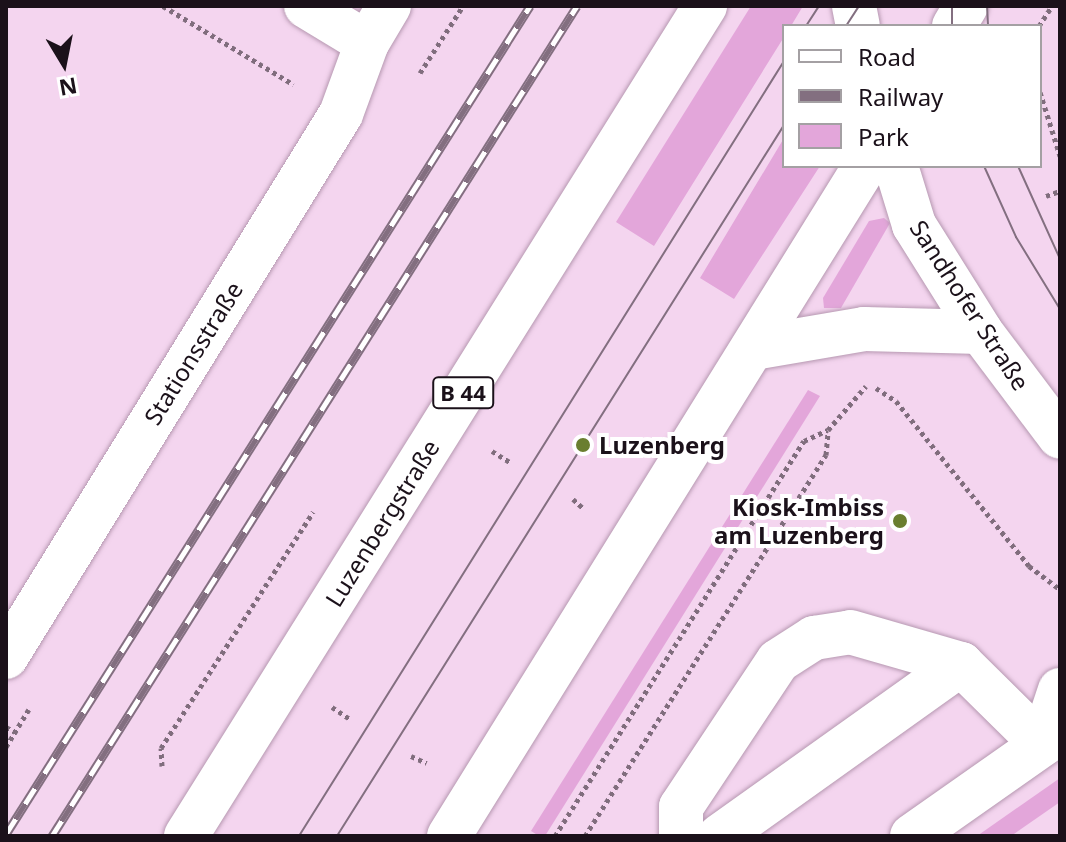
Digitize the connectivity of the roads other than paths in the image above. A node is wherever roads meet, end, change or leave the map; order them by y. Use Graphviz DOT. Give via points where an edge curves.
graph roads {
  1 [pos="306,6"];
  2 [pos="389,6"];
  3 [pos="705,6"];
  4 [pos="966,6"];
  5 [pos="955,24"];
  6 [pos="367,43"];
  7 [pos="864,168"];
  8 [pos="897,168"];
  9 [pos="981,332"];
  10 [pos="753,348"];
  11 [pos="1060,437"];
  12 [pos="6,657"];
  13 [pos="961,664"];
  14 [pos="1060,690"];
  15 [pos="1051,738"];
  16 [pos="457,831"];
  17 [pos="186,836"];
  18 [pos="681,836"];
  19 [pos="720,836"];
  20 [pos="912,836"];
  1 -- 6 [label="main road"];
  2 -- 6 [label="main road, Stationsstraße"];
  3 -- 17 [label="main road, Luzenbergstraße / B 44"];
  4 -- 5 [label="main road"];
  6 -- 12 [label="main road, Stationsstraße" via="341,114"];
  7 -- 10 [label="main road"];
  8 -- 9 [label="main road, Sandhofer Straße" via="914,225"];
  9 -- 10 [label="main road" via="864,329"];
  9 -- 11 [label="main road, Sandhofer Straße"];
  10 -- 16 [label="main road"];
  13 -- 15 [label="main road"];
  13 -- 18 [label="main road" via="850,632 814,638 778,661 681,807"];
  13 -- 19 [label="main road"];
  14 -- 15 [label="main road"];
  15 -- 20 [label="main road"];
}
